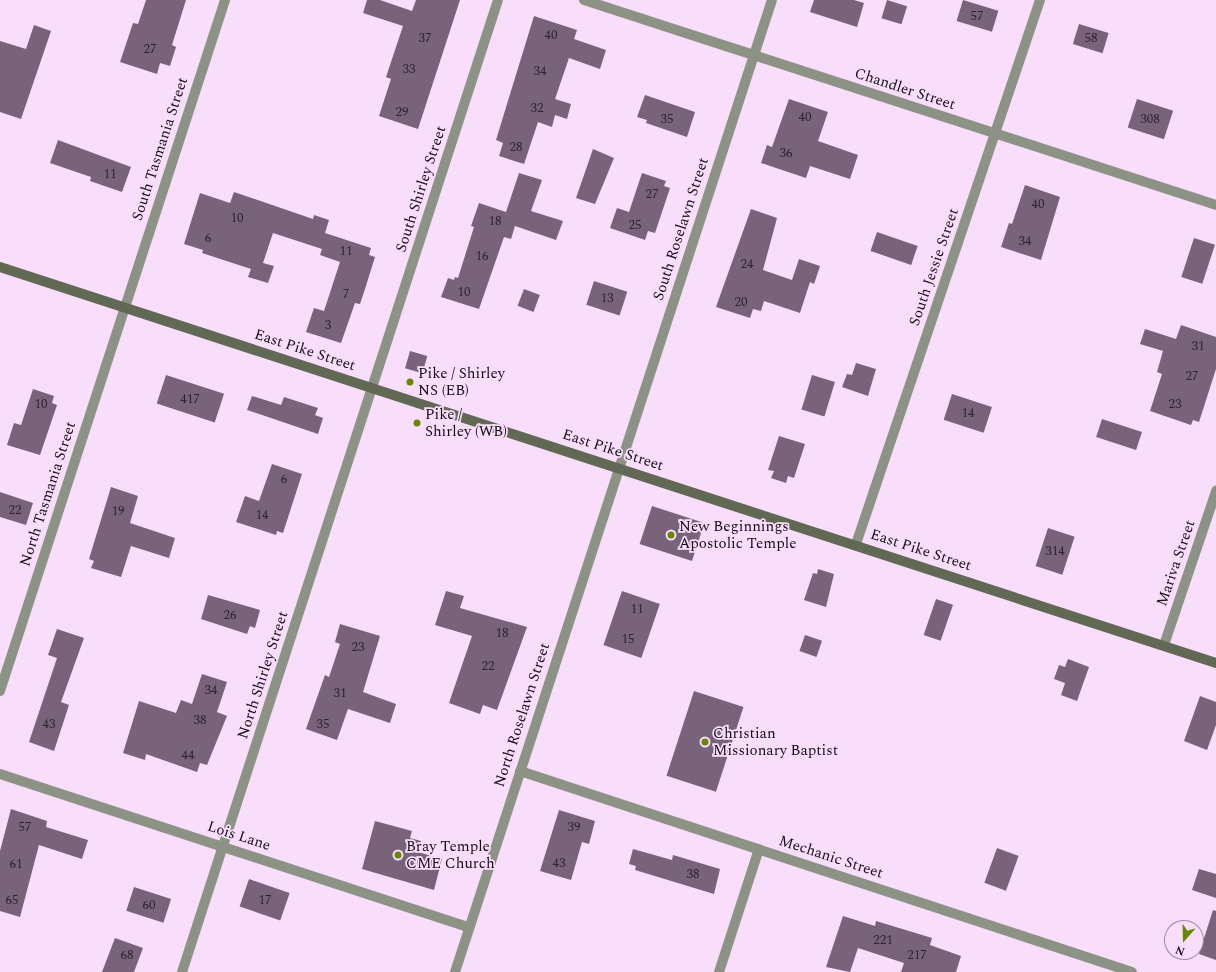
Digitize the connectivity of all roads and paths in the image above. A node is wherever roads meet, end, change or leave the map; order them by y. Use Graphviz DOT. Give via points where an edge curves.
graph roads {
  1 [pos="225,0"];
  2 [pos="498,0"];
  3 [pos="584,0"];
  4 [pos="772,0"];
  5 [pos="1040,0"];
  6 [pos="754,55"];
  7 [pos="995,134"];
  8 [pos="1216,205"];
  9 [pos="0,267"];
  10 [pos="124,307"];
  11 [pos="372,387"];
  12 [pos="619,468"];
  13 [pos="1216,491"];
  14 [pos="856,544"];
  15 [pos="1164,645"];
  16 [pos="1216,663"];
  17 [pos="0,691"];
  18 [pos="520,771"];
  19 [pos="0,774"];
  20 [pos="223,847"];
  21 [pos="759,850"];
  22 [pos="469,927"];
  23 [pos="182,972"];
  24 [pos="455,972"];
  25 [pos="719,972"];
  26 [pos="1132,972"];
  1 -- 10 [label="street, South Tasmania Street"];
  2 -- 11 [label="street, South Shirley Street"];
  3 -- 6 [label="street, Chandler Street"];
  4 -- 6 [label="street, South Roselawn Street"];
  5 -- 7 [label="street, South Jessie Street"];
  6 -- 7 [label="street, Chandler Street"];
  6 -- 12 [label="street, South Roselawn Street"];
  7 -- 8 [label="street, Chandler Street"];
  7 -- 14 [label="street, South Jessie Street"];
  9 -- 10 [label="street, East Pike Street"];
  10 -- 11 [label="street, East Pike Street"];
  10 -- 17 [label="street, North Tasmania Street"];
  11 -- 12 [label="street, East Pike Street"];
  11 -- 20 [label="street, North Shirley Street"];
  12 -- 14 [label="street, East Pike Street"];
  12 -- 18 [label="street, North Roselawn Street"];
  13 -- 15 [label="street, Mariva Street"];
  14 -- 15 [label="street, East Pike Street"];
  15 -- 16 [label="street, East Pike Street"];
  18 -- 21 [label="street, Mechanic Street"];
  18 -- 22 [label="street, North Roselawn Street"];
  19 -- 20 [label="street, Lois Lane"];
  20 -- 22 [label="street, Lois Lane"];
  20 -- 23 [label="street, North Shirley Street"];
  21 -- 25 [label="street"];
  21 -- 26 [label="street, Mechanic Street"];
  22 -- 24 [label="street, North Roselawn Street"];
}
